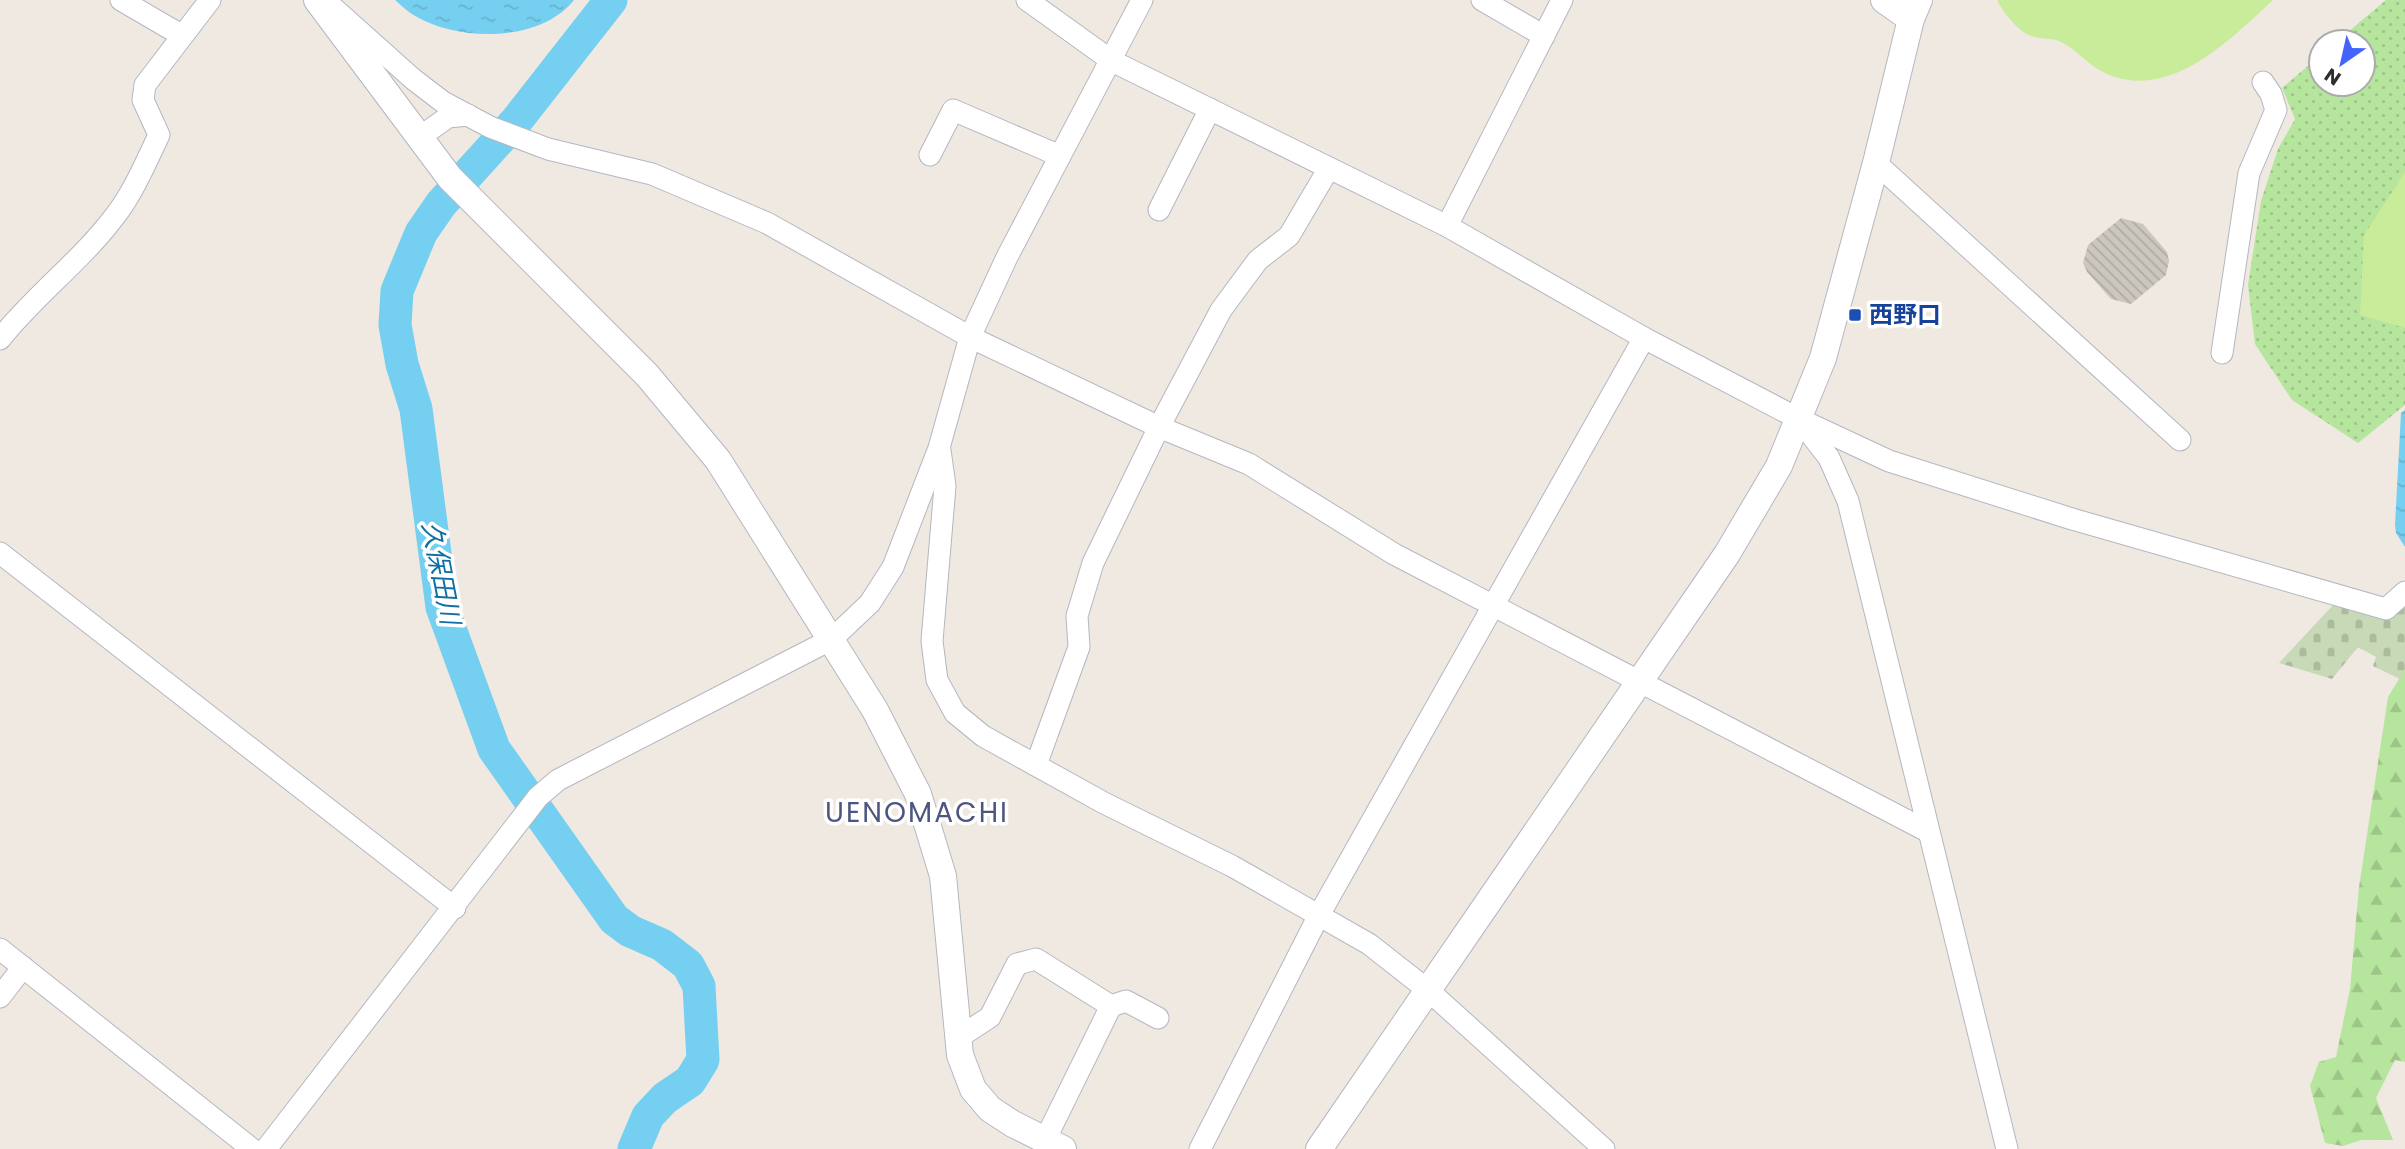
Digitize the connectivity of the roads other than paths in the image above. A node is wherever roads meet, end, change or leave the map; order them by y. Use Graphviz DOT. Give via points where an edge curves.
graph roads {
  1 [pos="121,0"];
  2 [pos="210,0"];
  3 [pos="317,0"];
  4 [pos="325,0"];
  5 [pos="1027,0"];
  6 [pos="1142,0"];
  7 [pos="1482,0"];
  8 [pos="1562,0"];
  9 [pos="1884,0"];
  10 [pos="1914,6"];
  11 [pos="181,35"];
  12 [pos="1544,36"];
  13 [pos="1112,61"];
  14 [pos="2263,82"];
  15 [pos="1210,109"];
  16 [pos="468,115"];
  17 [pos="420,137"];
  18 [pos="930,155"];
  19 [pos="1060,156"];
  20 [pos="1876,163"];
  21 [pos="1329,168"];
  22 [pos="1159,210"];
  23 [pos="1447,226"];
  24 [pos="970,337"];
  25 [pos="1644,338"];
  26 [pos="0,339"];
  27 [pos="2222,353"];
  28 [pos="1798,419"];
  29 [pos="1159,427"];
  30 [pos="2180,440"];
  31 [pos="939,448"];
  32 [pos="0,553"];
  33 [pos="2405,592"];
  34 [pos="1493,604"];
  35 [pos="832,639"];
  36 [pos="1639,682"];
  37 [pos="1036,765"];
  38 [pos="1929,832"];
  39 [pos="455,908"];
  40 [pos="1319,915"];
  41 [pos="0,949"];
  42 [pos="23,967"];
  43 [pos="1429,991"];
  44 [pos="0,997"];
  45 [pos="1111,1006"];
  46 [pos="1158,1018"];
  47 [pos="958,1038"];
  48 [pos="1054,1145"];
  49 [pos="252,1149"];
  50 [pos="266,1149"];
  51 [pos="1200,1149"];
  52 [pos="1319,1149"];
  53 [pos="1604,1149"];
  54 [pos="2007,1149"];
  1 -- 11 [label="street"];
  2 -- 11 [label="street"];
  3 -- 17 [label="street"];
  4 -- 16 [label="street" via="412,79"];
  5 -- 13 [label="street"];
  6 -- 13 [label="street"];
  7 -- 12 [label="street"];
  8 -- 12 [label="street"];
  9 -- 10 [label="street"];
  10 -- 20 [label="street"];
  11 -- 26 [label="street" via="145,85 143,100 159,135 118,213 27,305"];
  12 -- 23 [label="street"];
  13 -- 15 [label="street"];
  13 -- 19 [label="street"];
  14 -- 27 [label="street" via="2276,110 2249,173"];
  15 -- 21 [label="street"];
  15 -- 22 [label="street"];
  16 -- 17 [label="street" via="448,117"];
  16 -- 24 [label="street" via="514,138 652,174 719,201 767,223"];
  17 -- 35 [label="street" via="458,187 674,405 718,460"];
  18 -- 19 [label="street" via="953,110"];
  19 -- 24 [label="street"];
  20 -- 28 [label="street" via="1823,358"];
  20 -- 30 [label="street"];
  21 -- 23 [label="street"];
  21 -- 29 [label="street" via="1289,236 1258,260 1221,310"];
  23 -- 25 [label="street"];
  24 -- 29 [label="street"];
  24 -- 31 [label="street"];
  25 -- 28 [label="street"];
  25 -- 34 [label="street"];
  28 -- 33 [label="street" via="1889,461 2386,609"];
  28 -- 36 [label="street" via="1754,510"];
  28 -- 38 [label="street" via="1829,458 1848,501"];
  29 -- 34 [label="street" via="1249,464 1394,554"];
  29 -- 37 [label="street" via="1093,563 1077,616 1079,648"];
  31 -- 35 [label="street" via="893,568 870,603"];
  31 -- 37 [label="street" via="945,486 932,641 937,680 955,713 983,736"];
  32 -- 39 [label="street"];
  34 -- 36 [label="street"];
  34 -- 40 [label="street"];
  35 -- 39 [label="street" via="558,780 532,805"];
  35 -- 47 [label="street" via="918,794 943,876"];
  36 -- 38 [label="street"];
  36 -- 43 [label="street"];
  37 -- 40 [label="street"];
  38 -- 54 [label="street"];
  39 -- 50 [label="street"];
  40 -- 43 [label="street" via="1369,944"];
  40 -- 51 [label="street"];
  41 -- 42 [label="street"];
  42 -- 44 [label="street"];
  42 -- 49 [label="street"];
  43 -- 52 [label="street"];
  43 -- 53 [label="street"];
  45 -- 46 [label="street" via="1126,1001"];
  45 -- 47 [label="street" via="1036,959 1017,964 990,1017"];
  45 -- 48 [label="street"];
  47 -- 48 [label="street" via="973,1089 990,1109"];
}
